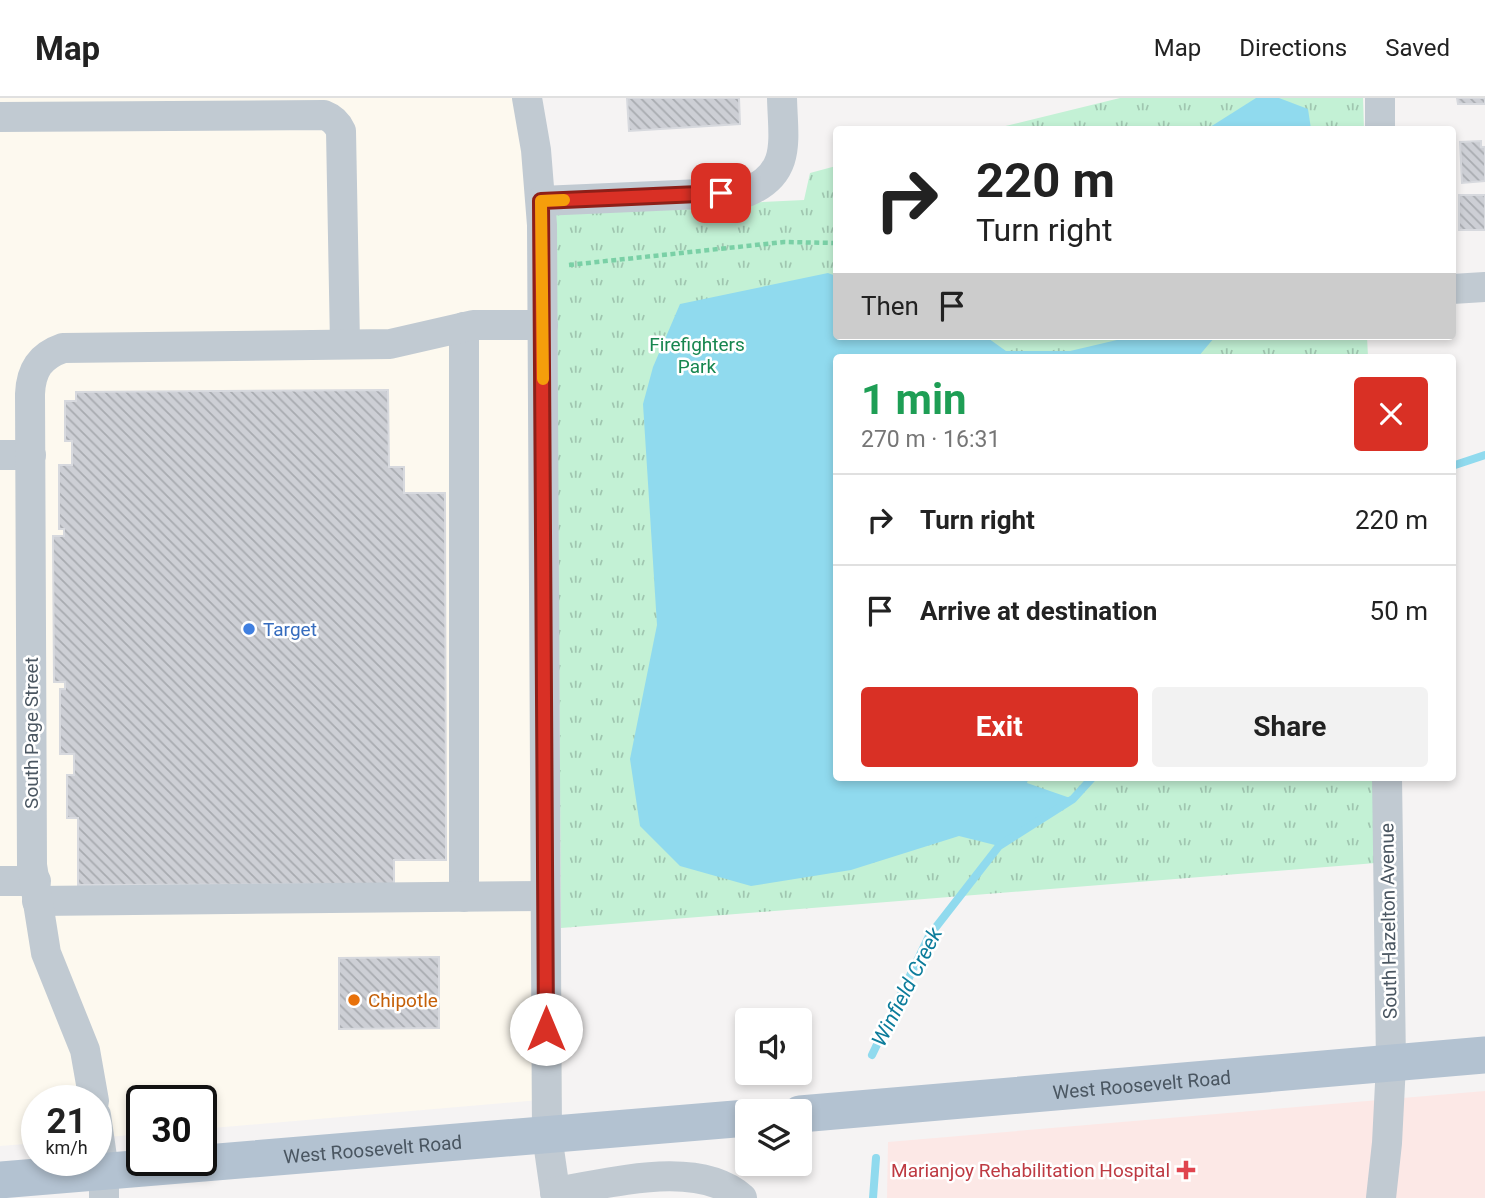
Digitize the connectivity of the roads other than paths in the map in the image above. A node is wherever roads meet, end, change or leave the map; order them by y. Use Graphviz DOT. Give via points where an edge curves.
graph roads {
  1 [pos="527,98"];
  2 [pos="782,98"];
  3 [pos="1380,98"];
  4 [pos="204,107"];
  5 [pos="0,117"];
  6 [pos="1380,126"];
  7 [pos="541,201"];
  8 [pos="1485,287"];
  9 [pos="1456,289"];
  10 [pos="542,325"];
  11 [pos="464,327"];
  12 [pos="345,344"];
  13 [pos="0,455"];
  14 [pos="30,455"];
  15 [pos="1387,781"];
  16 [pos="0,881"];
  17 [pos="36,891"];
  18 [pos="545,896"];
  19 [pos="464,897"];
  20 [pos="1485,1055"];
  21 [pos="1391,1064"];
  22 [pos="91,1085"];
  23 [pos="812,1113"];
  24 [pos="735,1119"];
  25 [pos="547,1135"];
  26 [pos="0,1180"];
  27 [pos="104,1185"];
  28 [pos="556,1195"];
  29 [pos="742,1198"];
  30 [pos="1381,1198"];
  1 -- 7 [label="street"];
  2 -- 7 [label="street" via="781,162 762,186 747,192"];
  3 -- 6 [label="street"];
  4 -- 5 [label="street"];
  4 -- 12 [label="street" via="324,115 338,125"];
  7 -- 10 [label="street"];
  8 -- 9 [label="street"];
  10 -- 11 [label="street"];
  10 -- 18 [label="street"];
  11 -- 12 [label="street" via="390,344"];
  11 -- 19 [label="street"];
  12 -- 14 [label="street, South Page Street" via="75,347 51,352 41,359 30,381"];
  13 -- 14 [label="street"];
  14 -- 17 [label="street, South Page Street" via="32,865"];
  15 -- 21 [label="street, South Hazelton Avenue"];
  16 -- 17 [label="street"];
  17 -- 19 [label="street"];
  17 -- 22 [label="street, South Page Street" via="46,953 85,1050"];
  18 -- 19 [label="street"];
  18 -- 25 [label="street"];
  20 -- 21 [label="main road, West Roosevelt Road"];
  21 -- 23 [label="main road, West Roosevelt Road"];
  21 -- 30 [label="street, South Hazelton Avenue"];
  24 -- 25 [label="main road, West Roosevelt Road"];
  25 -- 27 [label="main road, West Roosevelt Road"];
  25 -- 28 [label="street"];
  26 -- 27 [label="main road, West Roosevelt Road"];
  28 -- 29 [label="street" via="633,1180 677,1177 723,1185"];
}
